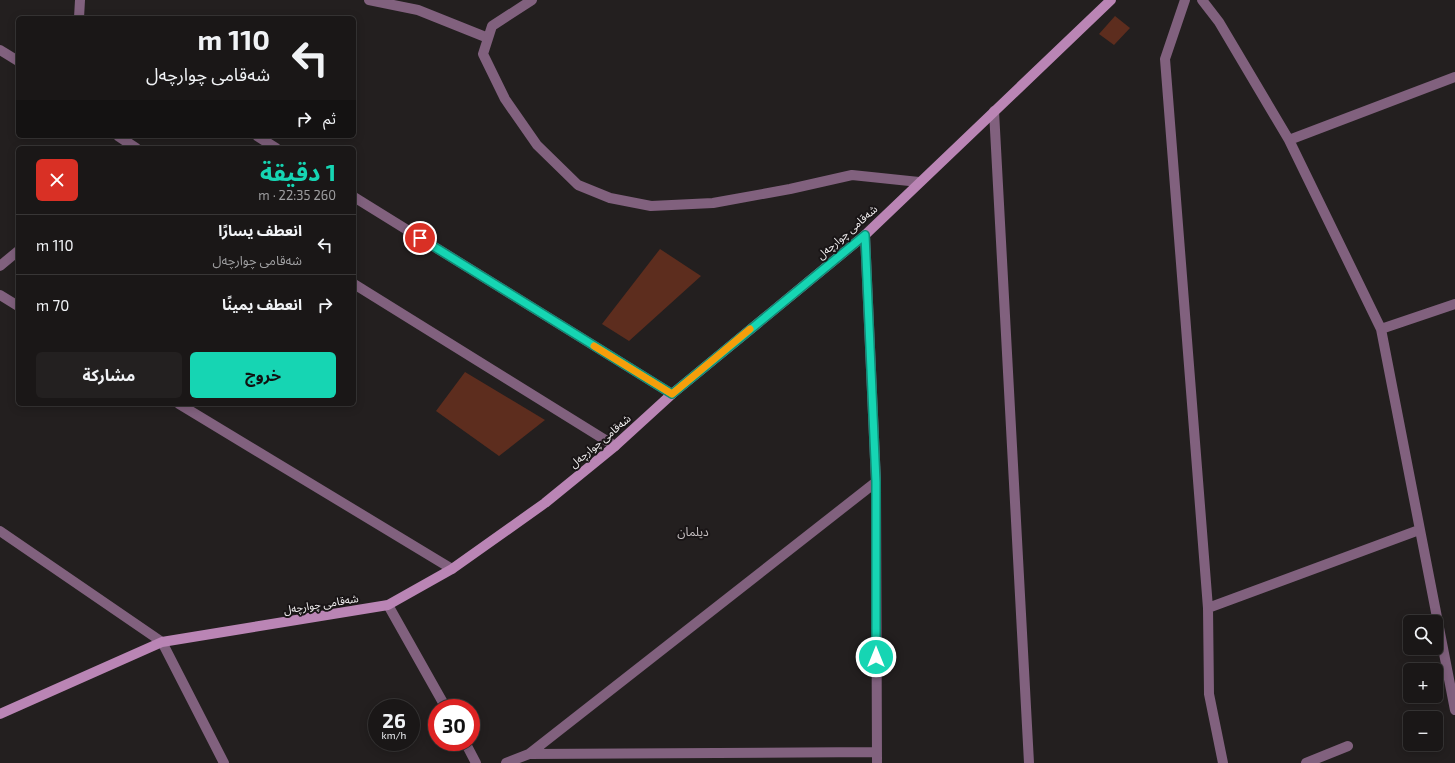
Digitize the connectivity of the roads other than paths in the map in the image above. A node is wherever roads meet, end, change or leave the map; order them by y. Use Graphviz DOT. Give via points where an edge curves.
graph roads {
  1 [pos="80,0"];
  2 [pos="369,0"];
  3 [pos="532,0"];
  4 [pos="1111,0"];
  5 [pos="1185,0"];
  6 [pos="1202,0"];
  7 [pos="79,16"];
  8 [pos="488,38"];
  9 [pos="0,50"];
  10 [pos="16,60"];
  11 [pos="1455,77"];
  12 [pos="994,111"];
  13 [pos="121,138"];
  14 [pos="259,138"];
  15 [pos="1289,140"];
  16 [pos="133,146"];
  17 [pos="273,146"];
  18 [pos="919,182"];
  19 [pos="356,198"];
  20 [pos="865,235"];
  21 [pos="16,253"];
  22 [pos="0,266"];
  23 [pos="356,285"];
  24 [pos="0,295"];
  25 [pos="1455,304"];
  26 [pos="16,305"];
  27 [pos="1381,329"];
  28 [pos="672,394"];
  29 [pos="182,406"];
  30 [pos="615,446"];
  31 [pos="876,482"];
  32 [pos="1419,530"];
  33 [pos="0,531"];
  34 [pos="452,570"];
  35 [pos="388,605"];
  36 [pos="1208,608"];
  37 [pos="162,642"];
  38 [pos="441,699"];
  39 [pos="1455,710"];
  40 [pos="0,714"];
  41 [pos="1348,746"];
  42 [pos="470,751"];
  43 [pos="876,752"];
  44 [pos="529,754"];
  45 [pos="224,763"];
  46 [pos="476,763"];
  47 [pos="506,763"];
  48 [pos="877,763"];
  49 [pos="1029,763"];
  50 [pos="1223,763"];
  51 [pos="1306,763"];
  1 -- 7 [label="street"];
  2 -- 8 [label="street" via="418,10"];
  3 -- 8 [label="street" via="492,26"];
  4 -- 12 [label="main road, شەقامی چوارچەل"];
  5 -- 36 [label="street" via="1165,59"];
  6 -- 15 [label="street" via="1219,22"];
  8 -- 18 [label="street" via="483,54 505,99 537,145 578,185 610,198 651,206 713,203 852,175"];
  9 -- 10 [label="street"];
  11 -- 15 [label="street"];
  12 -- 18 [label="main road, شەقامی چوارچەل"];
  12 -- 49 [label="street"];
  13 -- 16 [label="street"];
  14 -- 17 [label="street"];
  15 -- 27 [label="street"];
  18 -- 20 [label="main road, شەقامی چوارچەل"];
  19 -- 28 [label="street"];
  20 -- 28 [label="main road, شەقامی چوارچەل"];
  20 -- 31 [label="street"];
  21 -- 22 [label="street"];
  23 -- 30 [label="street"];
  24 -- 26 [label="street"];
  25 -- 27 [label="street"];
  27 -- 32 [label="street"];
  28 -- 30 [label="main road, شەقامی چوارچەل"];
  29 -- 34 [label="street"];
  30 -- 34 [label="main road, شەقامی چوارچەل" via="545,503"];
  31 -- 43 [label="street"];
  31 -- 44 [label="street"];
  32 -- 36 [label="street"];
  32 -- 39 [label="street"];
  33 -- 37 [label="street"];
  34 -- 35 [label="main road, شەقامی چوارچەل"];
  35 -- 37 [label="main road, شەقامی چوارچەل"];
  35 -- 38 [label="street"];
  36 -- 50 [label="street" via="1209,694"];
  37 -- 40 [label="main road, شەقامی چوارچەل"];
  37 -- 45 [label="street"];
  41 -- 51 [label="street"];
  42 -- 46 [label="street"];
  43 -- 44 [label="street"];
  43 -- 48 [label="street"];
  44 -- 47 [label="street"];
}
